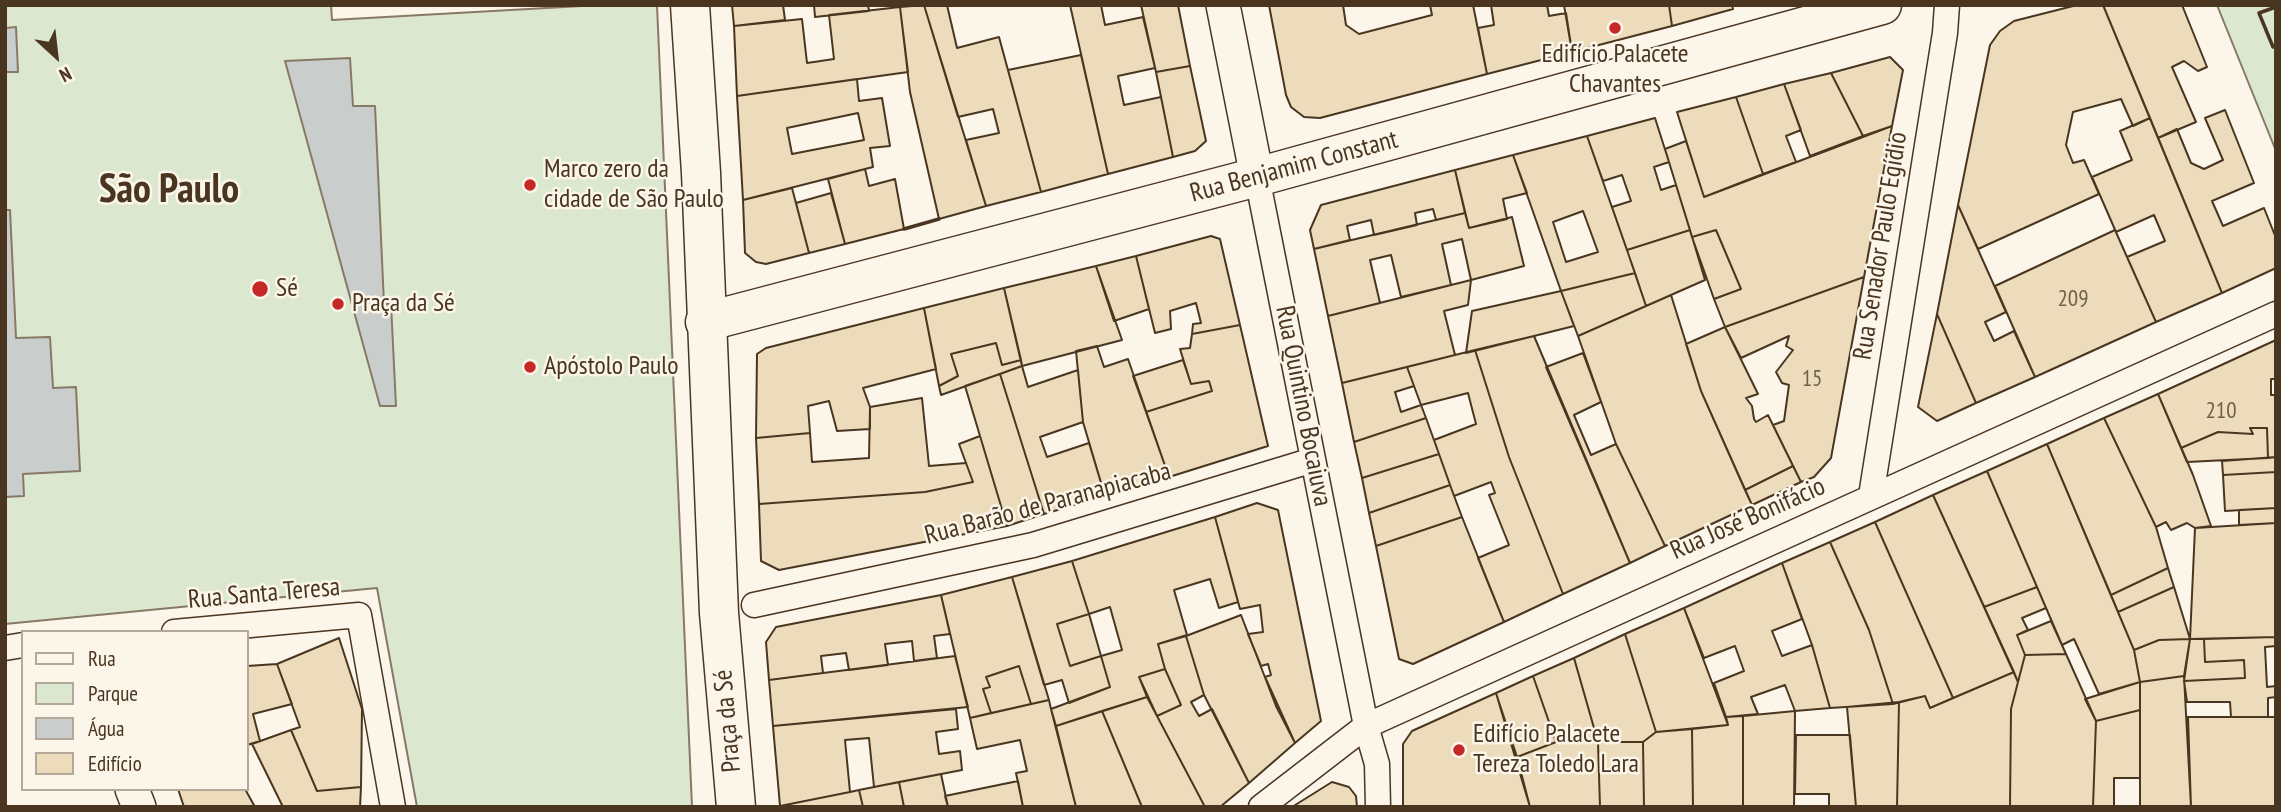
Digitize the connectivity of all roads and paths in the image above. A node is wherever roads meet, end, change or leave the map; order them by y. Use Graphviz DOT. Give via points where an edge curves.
graph roads {
  1 [pos="690,5"];
  2 [pos="1223,5"];
  3 [pos="1882,5"];
  4 [pos="1947,5"];
  5 [pos="1257,177"];
  6 [pos="2276,314"];
  7 [pos="705,322"];
  8 [pos="1313,460"];
  9 [pos="1871,496"];
  10 [pos="754,605"];
  11 [pos="196,630"];
  12 [pos="1366,726"];
  13 [pos="393,807"];
  14 [pos="736,807"];
  15 [pos="1261,807"];
  16 [pos="1378,807"];
  1 -- 7 [label="main road, Praça da Sé"];
  2 -- 5 [label="street, Rua Quintino Bocaiuva"];
  3 -- 5 [label="main road, Rua Benjamim Constant"];
  4 -- 9 [label="street, Rua Senador Paulo Egídio"];
  5 -- 7 [label="main road, Rua Benjamim Constant"];
  5 -- 8 [label="street, Rua Quintino Bocaiuva"];
  6 -- 9 [label="street, Rua José Bonifácio"];
  7 -- 14 [label="main road, Praça da Sé" via="719,613"];
  8 -- 10 [label="street, Rua Barão de Paranapiacaba" via="1033,545"];
  8 -- 12 [label="street, Rua Quintino Bocaiuva"];
  9 -- 12 [label="street, Rua José Bonifácio"];
  11 -- 13 [label="street, Rua Santa Teresa" via="359,615"];
  12 -- 15 [label="street, Rua José Bonifácio"];
  12 -- 16 [label="street, Rua Quintino Bocaiuva" via="1377,764"];
}
